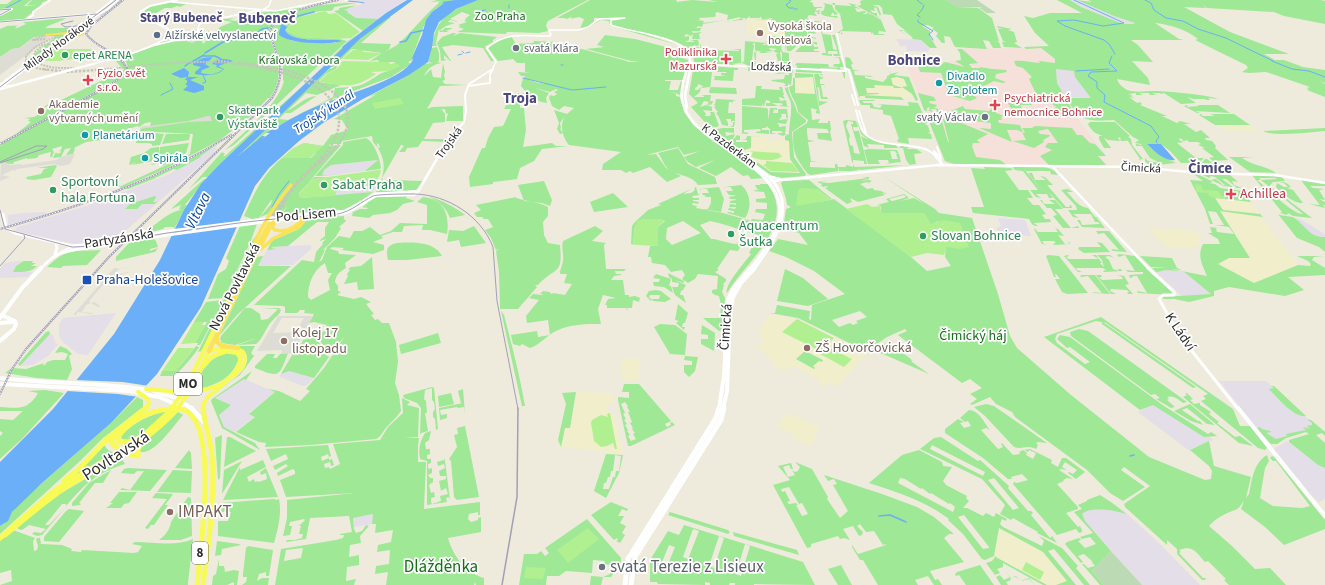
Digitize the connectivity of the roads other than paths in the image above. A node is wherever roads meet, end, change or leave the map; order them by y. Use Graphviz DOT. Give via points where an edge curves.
graph roads {
  1 [pos="50,0"];
  2 [pos="113,0"];
  3 [pos="118,0"];
  4 [pos="177,0"];
  5 [pos="271,0"];
  6 [pos="329,0"];
  7 [pos="345,0"];
  8 [pos="348,0"];
  9 [pos="172,2"];
  10 [pos="261,9"];
  11 [pos="0,10"];
  12 [pos="33,14"];
  13 [pos="99,14"];
  14 [pos="0,15"];
  15 [pos="94,15"];
  16 [pos="26,19"];
  17 [pos="31,20"];
  18 [pos="20,21"];
  19 [pos="0,23"];
  20 [pos="837,34"];
  21 [pos="46,35"];
  22 [pos="70,35"];
  23 [pos="156,45"];
  24 [pos="690,63"];
  25 [pos="695,63"];
  26 [pos="842,69"];
  27 [pos="846,69"];
  28 [pos="491,70"];
  29 [pos="0,85"];
  30 [pos="468,86"];
  31 [pos="0,88"];
  32 [pos="858,110"];
  33 [pos="896,140"];
  34 [pos="891,142"];
  35 [pos="904,145"];
  36 [pos="898,147"];
  37 [pos="935,151"];
  38 [pos="938,160"];
  39 [pos="934,164"];
  40 [pos="940,164"];
  41 [pos="956,166"];
  42 [pos="1052,166"];
  43 [pos="767,175"];
  44 [pos="780,179"];
  45 [pos="770,180"];
  46 [pos="786,180"];
  47 [pos="1325,183"];
  48 [pos="291,185"];
  49 [pos="777,186"];
  50 [pos="417,193"];
  51 [pos="3,214"];
  52 [pos="305,217"];
  53 [pos="290,219"];
  54 [pos="270,221"];
  55 [pos="165,233"];
  56 [pos="56,242"];
  57 [pos="73,248"];
  58 [pos="256,255"];
  59 [pos="51,260"];
  60 [pos="231,295"];
  61 [pos="1,317"];
  62 [pos="0,324"];
  63 [pos="16,324"];
  64 [pos="218,330"];
  65 [pos="0,341"];
  66 [pos="238,348"];
  67 [pos="203,352"];
  68 [pos="208,352"];
  69 [pos="233,352"];
  70 [pos="238,370"];
  71 [pos="199,373"];
  72 [pos="0,378"];
  73 [pos="0,384"];
  74 [pos="50,385"];
  75 [pos="146,389"];
  76 [pos="138,392"];
  77 [pos="188,412"];
  78 [pos="132,422"];
  79 [pos="205,425"];
  80 [pos="152,428"];
  81 [pos="116,431"];
  82 [pos="148,437"];
  83 [pos="126,451"];
  84 [pos="36,505"];
  85 [pos="1325,516"];
  86 [pos="0,539"];
  87 [pos="197,585"];
  88 [pos="203,585"];
  89 [pos="624,585"];
  90 [pos="631,585"];
  1 -- 12 [label="main road"];
  2 -- 15 [label="main road, Milady Horákové"];
  3 -- 13 [label="main road, Milady Horákové"];
  4 -- 9 [label="main road"];
  5 -- 10 [label="street" via="270,5"];
  6 -- 10 [label="street" via="276,11"];
  7 -- 8 [label="street"];
  9 -- 10 [label="street"];
  9 -- 23 [label="main road" via="150,6 142,11 141,14 175,33"];
  10 -- 23 [label="street" via="202,22 197,34"];
  11 -- 14 [label="main road" via="9,9"];
  12 -- 16 [label="main road"];
  12 -- 18 [label="main road"];
  13 -- 15 [label="main road"];
  13 -- 22 [label="main road, Milady Horákové"];
  15 -- 17 [label="main road"];
  15 -- 18 [label="main road"];
  15 -- 22 [label="main road, Milady Horákové"];
  16 -- 17 [label="main road"];
  16 -- 18 [label="main road"];
  17 -- 18 [label="main road"];
  18 -- 19 [label="main road"];
  20 -- 27 [label="street"];
  21 -- 22 [label="highway"];
  22 -- 22 [label="highway" via="80,35 77,33"];
  22 -- 29 [label="main road, Milady Horákové"];
  22 -- 31 [label="main road, Milady Horákové"];
  23 -- 31 [label="main road" via="120,57"];
  24 -- 25 [label="street, Lodžská"];
  24 -- 25 [label="street"];
  24 -- 28 [label="street" via="689,53 682,46 610,23 611,20 625,18 622,17 599,19 578,30 549,30 551,36 502,37 487,48 496,62"];
  24 -- 43 [label="main road, K Pazderkám" via="685,95 690,114 706,130"];
  24 -- 45 [label="main road, K Pazderkám" via="682,96 688,115 704,131"];
  25 -- 26 [label="street, Lodžská"];
  26 -- 27 [label="street, Lodžská"];
  26 -- 27 [label="street, Lodžská"];
  27 -- 32 [label="street"];
  28 -- 30 [label="street"];
  28 -- 30 [label="street" via="489,83"];
  30 -- 50 [label="street, Trojská" via="464,122 448,140"];
  32 -- 34 [label="street" via="867,135"];
  32 -- 35 [label="street" via="865,135 878,141"];
  33 -- 34 [label="street"];
  34 -- 37 [label="street"];
  35 -- 36 [label="street"];
  35 -- 37 [label="street"];
  37 -- 38 [label="street"];
  37 -- 40 [label="street" via="940,156"];
  38 -- 39 [label="street"];
  38 -- 40 [label="street"];
  39 -- 40 [label="street, Čimická"];
  39 -- 44 [label="street, Čimická"];
  40 -- 41 [label="street, Čimická"];
  40 -- 41 [label="street, Čimická"];
  40 -- 46 [label="street, Čimická"];
  41 -- 42 [label="street, Čimická"];
  42 -- 47 [label="street, Čimická" via="1144,167 1202,174 1275,175"];
  42 -- 85 [label="street, K Ládví" via="1174,292 1174,295 1163,295 1160,299 1180,336"];
  43 -- 44 [label="street"];
  43 -- 45 [label="main road, K Pazderkám"];
  44 -- 45 [label="street, Čimická"];
  45 -- 46 [label="street, Čimická"];
  45 -- 49 [label="main road, Čimická"];
  45 -- 89 [label="main road, Čimická" via="779,200 779,215 776,228 768,242 729,296 722,397 716,418 628,559"];
  46 -- 49 [label="street" via="777,182"];
  48 -- 54 [label="highway"];
  49 -- 90 [label="main road, Čimická" via="784,205 780,228 768,249 735,292 730,307 727,391 721,420 636,557"];
  50 -- 52 [label="street, Pod Lisem" via="375,194 342,212"];
  50 -- 52 [label="street, Pod Lisem" via="376,196 348,213"];
  51 -- 56 [label="main road, Partyzánská" via="7,229"];
  52 -- 53 [label="highway"];
  52 -- 54 [label="main road, Pod Lisem"];
  52 -- 54 [label="highway" via="294,228 281,231 273,228"];
  52 -- 58 [label="highway" via="299,227 269,241"];
  53 -- 54 [label="main road, Pod Lisem"];
  54 -- 55 [label="main road, Pod Lisem"];
  54 -- 58 [label="highway, Nová Povltavská / MO"];
  54 -- 60 [label="highway, Nová Povltavská / MO"];
  55 -- 57 [label="main road, Partyzánská" via="101,247"];
  56 -- 57 [label="main road, Partyzánská"];
  56 -- 59 [label="main road" via="57,249"];
  57 -- 59 [label="main road"];
  57 -- 59 [label="main road" via="60,251"];
  58 -- 64 [label="highway, Nová Povltavská / MO"];
  59 -- 61 [label="main road" via="22,287"];
  60 -- 67 [label="main road, Nová Povltavská / MO"];
  61 -- 63 [label="main road" via="15,321"];
  62 -- 63 [label="main road"];
  63 -- 65 [label="main road"];
  64 -- 66 [label="highway" via="218,343"];
  64 -- 68 [label="highway, Nová Povltavská / MO"];
  66 -- 68 [label="main road"];
  66 -- 70 [label="main road" via="246,356 245,363"];
  67 -- 68 [label="main road"];
  67 -- 80 [label="main road, Povltavská / MO" via="180,399"];
  68 -- 69 [label="main road"];
  68 -- 71 [label="main road, Povltavská / MO"];
  69 -- 70 [label="main road" via="241,358"];
  69 -- 71 [label="main road" via="213,356"];
  70 -- 75 [label="main road" via="219,384 202,390 184,393"];
  70 -- 79 [label="main road" via="207,398 203,407"];
  71 -- 82 [label="main road, Povltavská / MO" via="178,408"];
  72 -- 74 [label="main road, 8"];
  73 -- 74 [label="main road, 8"];
  74 -- 75 [label="main road, 8" via="124,386"];
  74 -- 76 [label="main road, 8"];
  75 -- 79 [label="main road, 8" via="183,402 197,413"];
  76 -- 77 [label="main road, 8" via="165,399"];
  76 -- 78 [label="main road" via="148,398 149,404"];
  77 -- 78 [label="main road" via="176,408 163,409"];
  77 -- 87 [label="main road, 8" via="199,427 205,447 204,504"];
  78 -- 80 [label="main road" via="120,434 117,439 119,442 130,442"];
  78 -- 81 [label="main road"];
  79 -- 88 [label="main road, 8" via="212,458"];
  80 -- 83 [label="main road, Povltavská"];
  81 -- 83 [label="main road" via="110,442 113,446"];
  81 -- 84 [label="main road" via="72,475"];
  82 -- 83 [label="main road, Povltavská / MO"];
  82 -- 83 [label="main road" via="139,447 138,456"];
  83 -- 84 [label="main road, Povltavská" via="63,484"];
  83 -- 86 [label="main road, Povltavská" via="58,493"];
  84 -- 86 [label="main road, Povltavská"];
}
